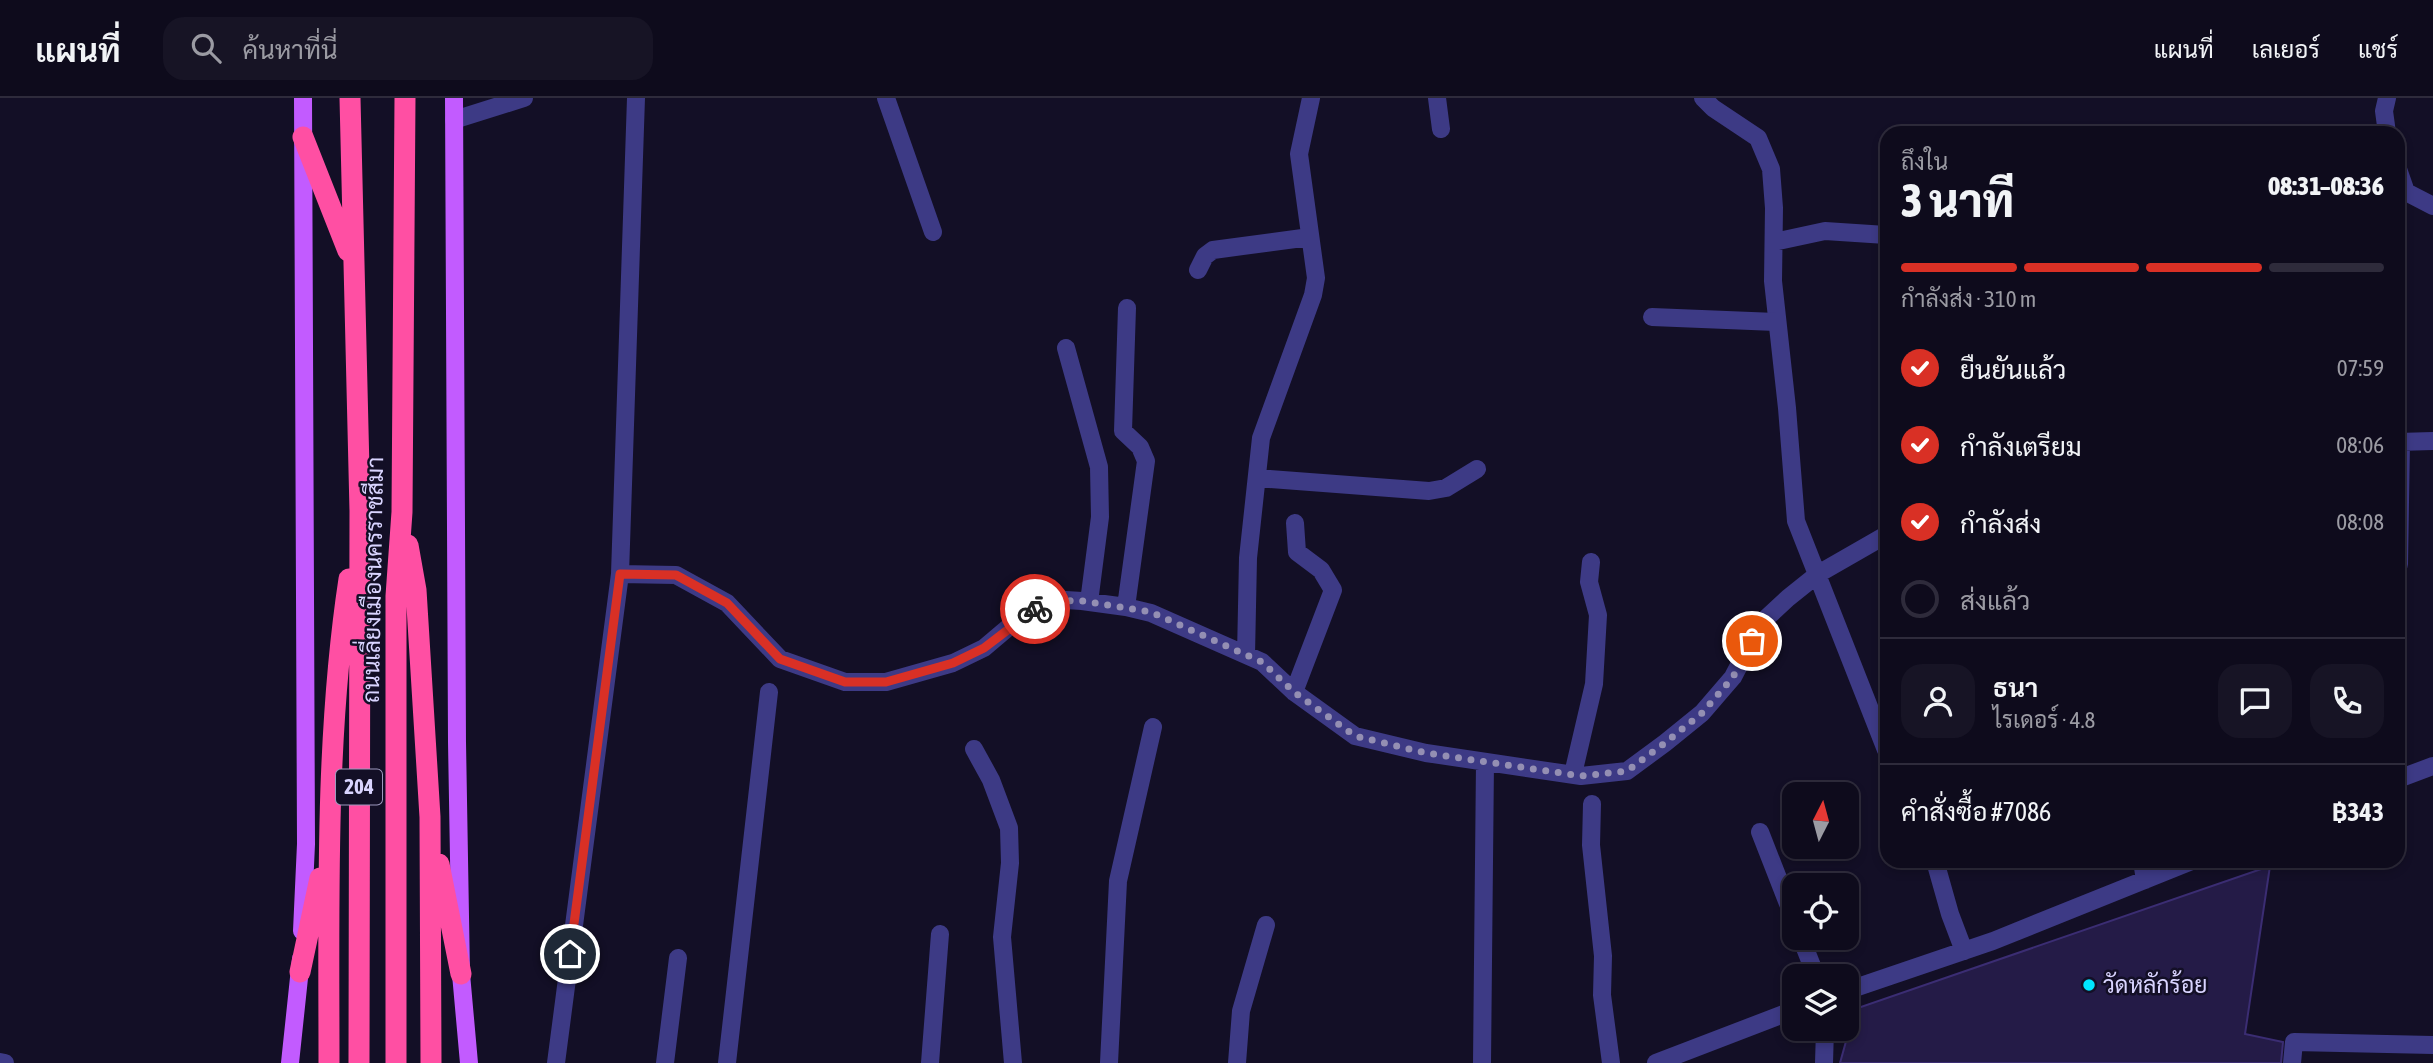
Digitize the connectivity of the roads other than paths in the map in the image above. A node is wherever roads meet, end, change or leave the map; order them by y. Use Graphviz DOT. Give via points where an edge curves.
graph roads {
  1 [pos="303,98"];
  2 [pos="350,98"];
  3 [pos="405,98"];
  4 [pos="411,98"];
  5 [pos="454,98"];
  6 [pos="524,98"];
  7 [pos="636,98"];
  8 [pos="886,98"];
  9 [pos="1311,98"];
  10 [pos="1437,98"];
  11 [pos="1703,98"];
  12 [pos="2386,99"];
  13 [pos="454,120"];
  14 [pos="2386,126"];
  15 [pos="1441,129"];
  16 [pos="303,137"];
  17 [pos="405,146"];
  18 [pos="2405,194"];
  19 [pos="2433,206"];
  20 [pos="933,232"];
  21 [pos="1880,234"];
  22 [pos="1310,237"];
  23 [pos="1774,242"];
  24 [pos="354,266"];
  25 [pos="1198,270"];
  26 [pos="1127,308"];
  27 [pos="1652,317"];
  28 [pos="1776,322"];
  29 [pos="1066,348"];
  30 [pos="2433,441"];
  31 [pos="2405,442"];
  32 [pos="1476,469"];
  33 [pos="1257,478"];
  34 [pos="360,511"];
  35 [pos="402,512"];
  36 [pos="1295,523"];
  37 [pos="1880,538"];
  38 [pos="1591,562"];
  39 [pos="620,574"];
  40 [pos="1818,574"];
  41 [pos="1089,602"];
  42 [pos="1126,607"];
  43 [pos="1246,655"];
  44 [pos="769,692"];
  45 [pos="1294,692"];
  46 [pos="1153,727"];
  47 [pos="1880,734"];
  48 [pos="974,749"];
  49 [pos="1485,762"];
  50 [pos="2433,766"];
  51 [pos="1573,774"];
  52 [pos="2405,776"];
  53 [pos="1592,804"];
  54 [pos="430,817"];
  55 [pos="1759,832"];
  56 [pos="329,833"];
  57 [pos="1937,868"];
  58 [pos="2143,868"];
  59 [pos="2175,868"];
  60 [pos="2145,880"];
  61 [pos="1782,889"];
  62 [pos="1266,925"];
  63 [pos="940,934"];
  64 [pos="1964,951"];
  65 [pos="677,958"];
  66 [pos="300,972"];
  67 [pos="461,974"];
  68 [pos="1859,987"];
  69 [pos="1782,1015"];
  70 [pos="1825,1041"];
  71 [pos="2433,1045"];
  72 [pos="290,1063"];
  73 [pos="329,1063"];
  74 [pos="359,1063"];
  75 [pos="396,1063"];
  76 [pos="431,1063"];
  77 [pos="469,1063"];
  78 [pos="556,1063"];
  79 [pos="664,1063"];
  80 [pos="727,1063"];
  81 [pos="930,1063"];
  82 [pos="1013,1063"];
  83 [pos="1109,1063"];
  84 [pos="1237,1063"];
  85 [pos="1482,1063"];
  86 [pos="1611,1063"];
  87 [pos="1656,1063"];
  88 [pos="1824,1063"];
  89 [pos="2292,1063"];
  1 -- 16 [label="main road"];
  2 -- 24 [label="highway, ถนนเลี่ยงเมืองนครราชสีมา / 204"];
  3 -- 17 [label="highway, ถนนเลี่ยงเมืองนครราชสีมา / 204"];
  4 -- 17 [label="highway"];
  5 -- 13 [label="main road"];
  6 -- 13 [label="street"];
  7 -- 39 [label="street"];
  8 -- 20 [label="street"];
  9 -- 22 [label="street" via="1299,154"];
  10 -- 15 [label="street"];
  11 -- 23 [label="street" via="1758,138 1771,169"];
  12 -- 14 [label="street"];
  13 -- 67 [label="main road"];
  16 -- 24 [label="highway"];
  16 -- 66 [label="main road" via="306,844"];
  17 -- 35 [label="highway, ถนนเลี่ยงเมืองนครราชสีมา / 204"];
  18 -- 19 [label="street"];
  21 -- 23 [label="street" via="1825,231"];
  22 -- 25 [label="street" via="1213,250"];
  22 -- 33 [label="street" via="1316,278 1313,295 1261,438"];
  23 -- 28 [label="street"];
  24 -- 34 [label="highway, ถนนเลี่ยงเมืองนครราชสีมา / 204"];
  26 -- 42 [label="street" via="1123,430 1146,461"];
  27 -- 28 [label="street"];
  28 -- 40 [label="street" via="1796,522"];
  29 -- 41 [label="street" via="1099,467 1100,517"];
  30 -- 31 [label="street"];
  32 -- 33 [label="street" via="1446,488 1429,491"];
  33 -- 43 [label="street" via="1248,558"];
  34 -- 56 [label="highway" via="342,625"];
  34 -- 74 [label="highway, ถนนเลี่ยงเมืองนครราชสีมา / 204"];
  35 -- 54 [label="highway" via="416,590"];
  35 -- 75 [label="highway, ถนนเลี่ยงเมืองนครราชสีมา / 204" via="396,596"];
  36 -- 45 [label="street" via="1297,552 1321,570 1333,590"];
  37 -- 40 [label="street"];
  38 -- 51 [label="street" via="1588,582 1598,615 1594,684"];
  39 -- 41 [label="street" via="676,575 727,603 780,659 845,682 886,682 953,663 984,648 1049,600"];
  39 -- 78 [label="street"];
  40 -- 47 [label="street"];
  40 -- 51 [label="street" via="1761,623 1733,677 1702,713 1627,771"];
  41 -- 42 [label="street"];
  42 -- 43 [label="street" via="1151,612"];
  43 -- 45 [label="street" via="1262,662"];
  44 -- 80 [label="street"];
  45 -- 49 [label="street" via="1355,736"];
  46 -- 83 [label="street" via="1118,881"];
  48 -- 82 [label="street" via="1009,828 1002,936"];
  49 -- 51 [label="street"];
  49 -- 85 [label="street"];
  50 -- 52 [label="street"];
  53 -- 86 [label="street" via="1602,995"];
  54 -- 67 [label="highway"];
  54 -- 76 [label="highway"];
  55 -- 61 [label="street"];
  56 -- 66 [label="highway"];
  56 -- 73 [label="highway"];
  57 -- 64 [label="street"];
  58 -- 60 [label="street"];
  59 -- 60 [label="street"];
  60 -- 64 [label="street"];
  62 -- 84 [label="street" via="1241,1012"];
  63 -- 81 [label="street"];
  64 -- 68 [label="street"];
  65 -- 79 [label="street"];
  66 -- 72 [label="main road"];
  67 -- 77 [label="main road"];
  69 -- 87 [label="street"];
  70 -- 88 [label="street"];
  71 -- 89 [label="street" via="2294,1042"];
}
